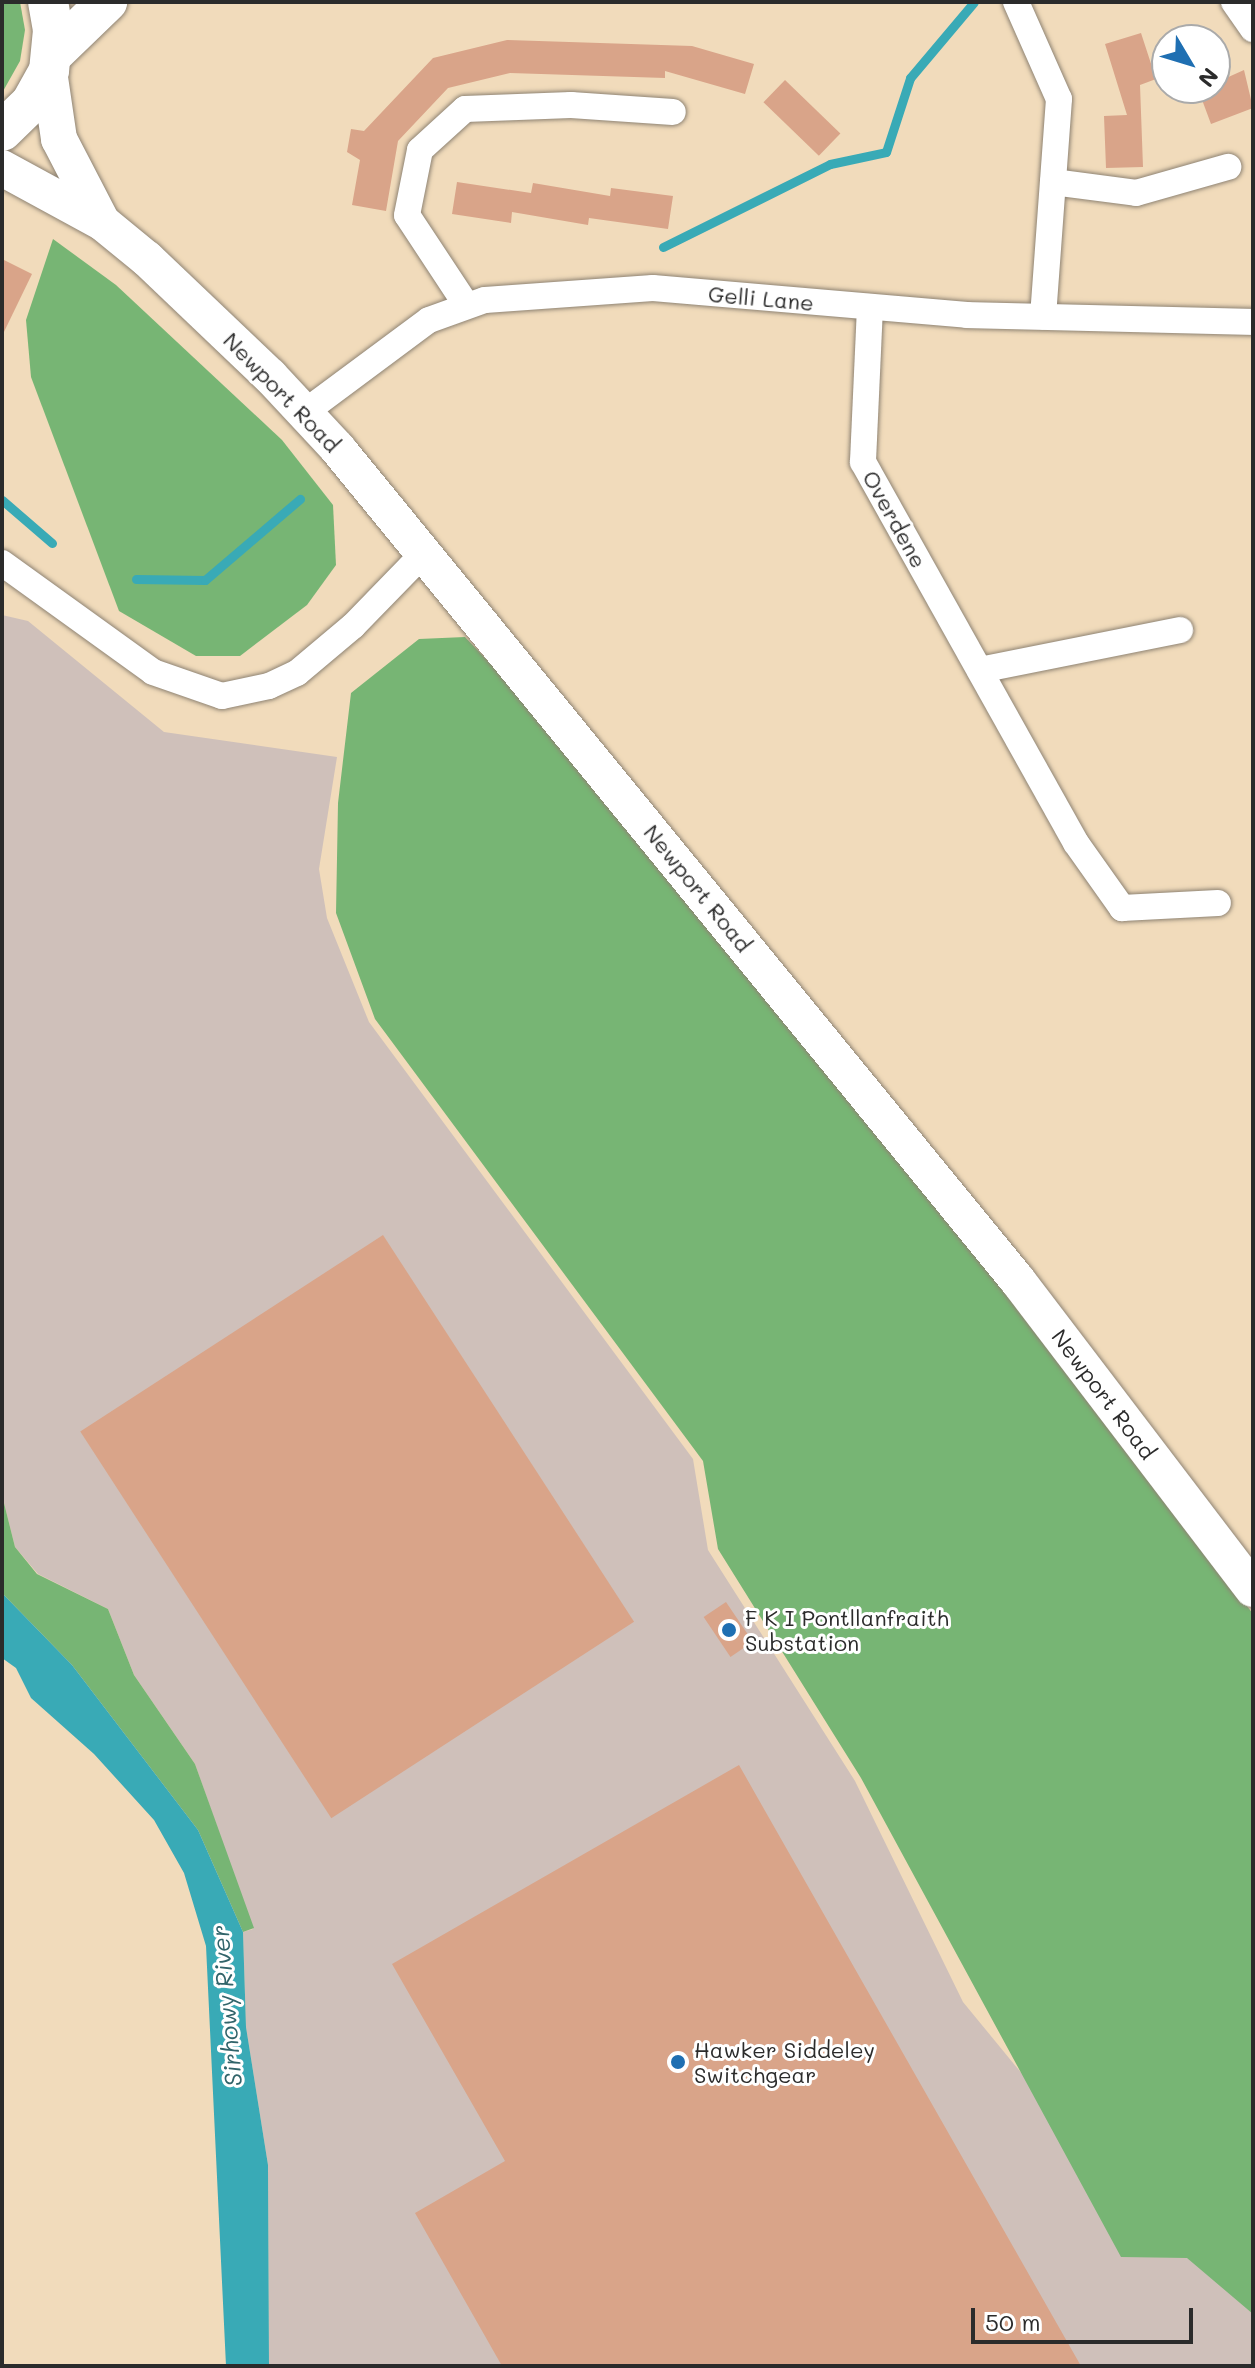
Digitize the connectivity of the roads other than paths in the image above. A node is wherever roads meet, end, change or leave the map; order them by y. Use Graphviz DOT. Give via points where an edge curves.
graph roads {
  1 [pos="48,2"];
  2 [pos="107,2"];
  3 [pos="1016,2"];
  4 [pos="1234,2"];
  5 [pos="1253,29"];
  6 [pos="51,62"];
  7 [pos="673,112"];
  8 [pos="2,131"];
  9 [pos="1228,167"];
  10 [pos="2,168"];
  11 [pos="1053,182"];
  12 [pos="103,223"];
  13 [pos="465,303"];
  14 [pos="870,307"];
  15 [pos="1043,316"];
  16 [pos="1253,322"];
  17 [pos="305,412"];
  18 [pos="424,553"];
  19 [pos="2,563"];
  20 [pos="1180,630"];
  21 [pos="980,670"];
  22 [pos="1218,903"];
  23 [pos="1253,1589"];
  1 -- 6 [label="main road"];
  2 -- 6 [label="main road"];
  3 -- 11 [label="street" via="1059,99"];
  4 -- 5 [label="street"];
  6 -- 8 [label="main road" via="31,103"];
  6 -- 12 [label="main road, Newport Road" via="59,139"];
  7 -- 13 [label="street" via="571,105 465,109 420,150 407,215"];
  9 -- 11 [label="street" via="1136,193"];
  10 -- 12 [label="main road, Newport Road"];
  11 -- 15 [label="street"];
  12 -- 17 [label="main road, Newport Road" via="199,307"];
  13 -- 14 [label="street, Gelli Lane" via="653,288"];
  13 -- 17 [label="street, Gelli Lane" via="371,358"];
  14 -- 15 [label="street, Gelli Lane"];
  14 -- 21 [label="street, Overdene" via="863,462"];
  15 -- 16 [label="street, Gelli Lane"];
  17 -- 18 [label="main road, Newport Road"];
  18 -- 19 [label="street" via="353,626 297,673 269,686 222,696 153,672"];
  18 -- 23 [label="main road, Newport Road" via="1018,1281"];
  20 -- 21 [label="street"];
  21 -- 22 [label="street, Overdene" via="1076,843 1122,908"];
}
